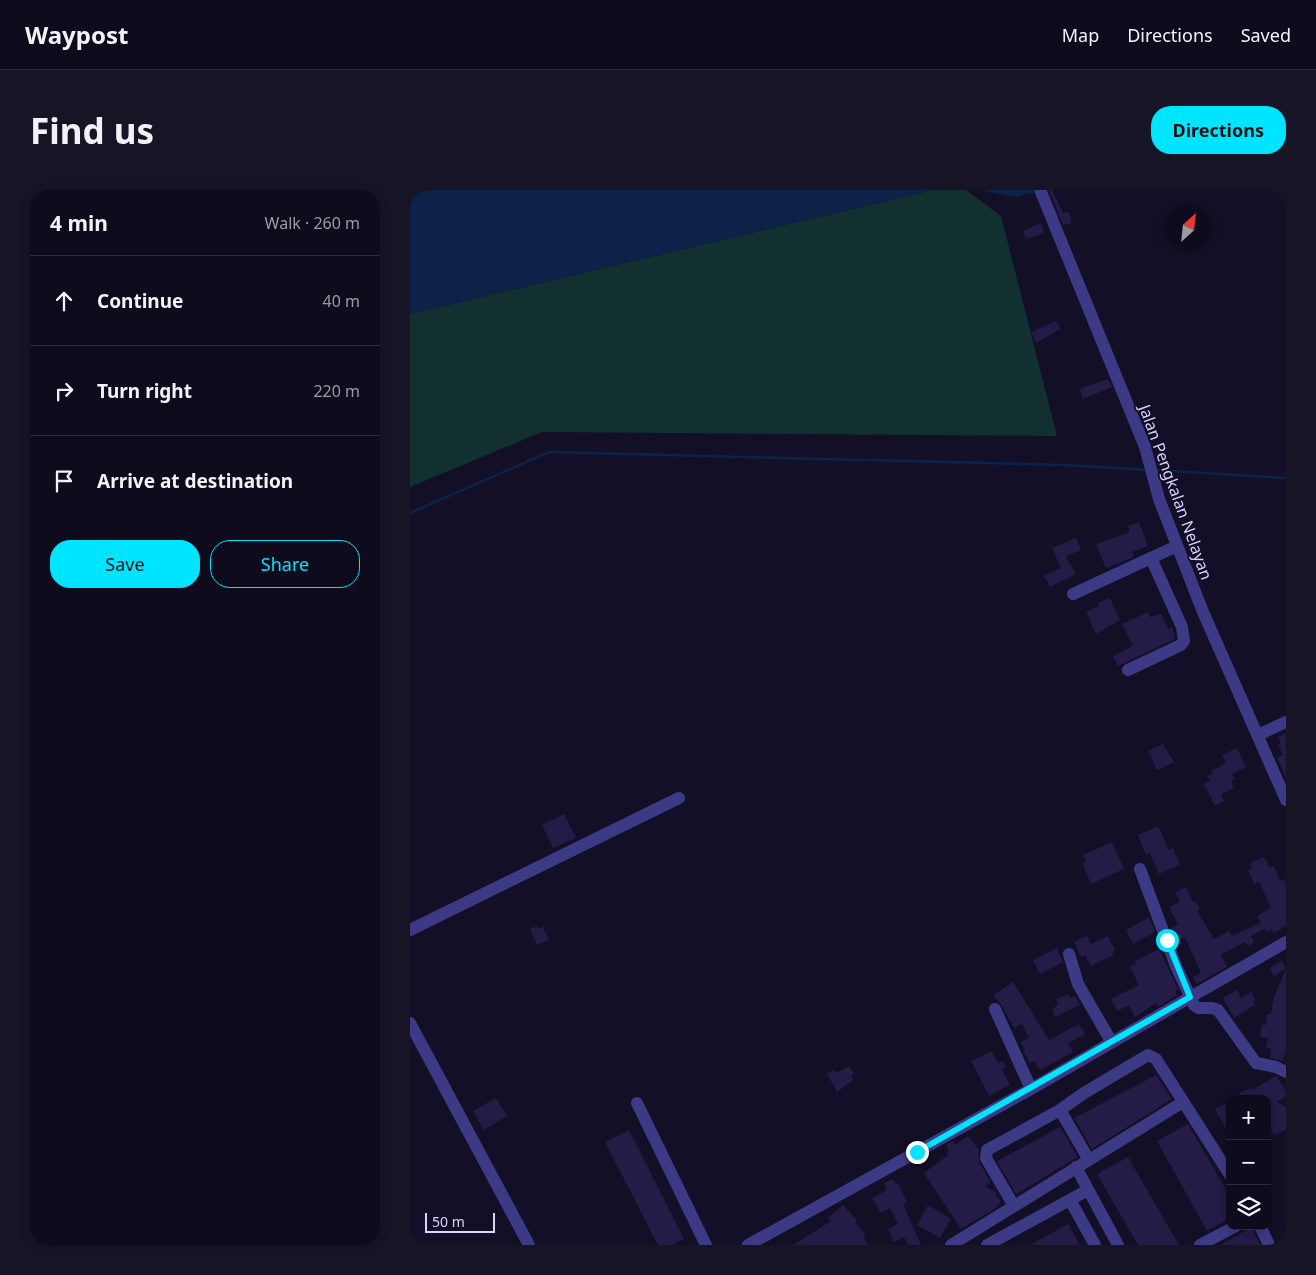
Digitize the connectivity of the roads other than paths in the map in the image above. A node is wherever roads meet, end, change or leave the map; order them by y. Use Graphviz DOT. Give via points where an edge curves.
graph roads {
  1 [pos="1041,192"];
  2 [pos="1177,546"];
  3 [pos="1151,558"];
  4 [pos="1074,594"];
  5 [pos="1128,670"];
  6 [pos="1286,722"];
  7 [pos="1258,735"];
  8 [pos="679,798"];
  9 [pos="1286,800"];
  10 [pos="1140,869"];
  11 [pos="410,930"];
  12 [pos="1286,942"];
  13 [pos="1069,954"];
  14 [pos="1190,997"];
  15 [pos="994,1009"];
  16 [pos="410,1023"];
  17 [pos="1111,1041"];
  18 [pos="1286,1072"];
  19 [pos="1030,1090"];
  20 [pos="1183,1102"];
  21 [pos="636,1103"];
  22 [pos="1060,1110"];
  23 [pos="1088,1160"];
  24 [pos="1076,1167"];
  25 [pos="1226,1168"];
  26 [pos="1088,1190"];
  27 [pos="1070,1200"];
  28 [pos="1014,1206"];
  29 [pos="1228,1230"];
  30 [pos="1262,1230"];
  31 [pos="529,1245"];
  32 [pos="706,1245"];
  33 [pos="748,1245"];
  34 [pos="951,1245"];
  35 [pos="987,1245"];
  36 [pos="1095,1245"];
  37 [pos="1118,1245"];
  38 [pos="1200,1245"];
  39 [pos="1269,1245"];
  1 -- 2 [label="street, Jalan Pengkalan Nelayan" via="1145,447 1159,499"];
  2 -- 3 [label="street"];
  2 -- 7 [label="street, Jalan Pengkalan Nelayan"];
  3 -- 4 [label="street"];
  3 -- 5 [label="street" via="1182,627 1184,641"];
  6 -- 7 [label="street"];
  7 -- 9 [label="street, Jalan Pengkalan Nelayan"];
  8 -- 11 [label="street"];
  10 -- 14 [label="street"];
  12 -- 14 [label="street"];
  13 -- 17 [label="street" via="1078,984"];
  14 -- 17 [label="street"];
  14 -- 18 [label="street" via="1196,1007 1219,1012 1256,1063 1276,1066"];
  15 -- 19 [label="street"];
  16 -- 31 [label="street"];
  17 -- 19 [label="street"];
  19 -- 33 [label="street"];
  20 -- 22 [label="street" via="1156,1059 1148,1056"];
  20 -- 23 [label="street"];
  20 -- 25 [label="street"];
  21 -- 32 [label="street"];
  22 -- 23 [label="street"];
  22 -- 28 [label="street" via="986,1152 986,1158"];
  23 -- 24 [label="street"];
  24 -- 26 [label="street"];
  24 -- 28 [label="street"];
  26 -- 27 [label="street"];
  26 -- 37 [label="street"];
  27 -- 35 [label="street"];
  27 -- 36 [label="street"];
  28 -- 34 [label="street"];
  29 -- 38 [label="street"];
  30 -- 39 [label="street"];
}
